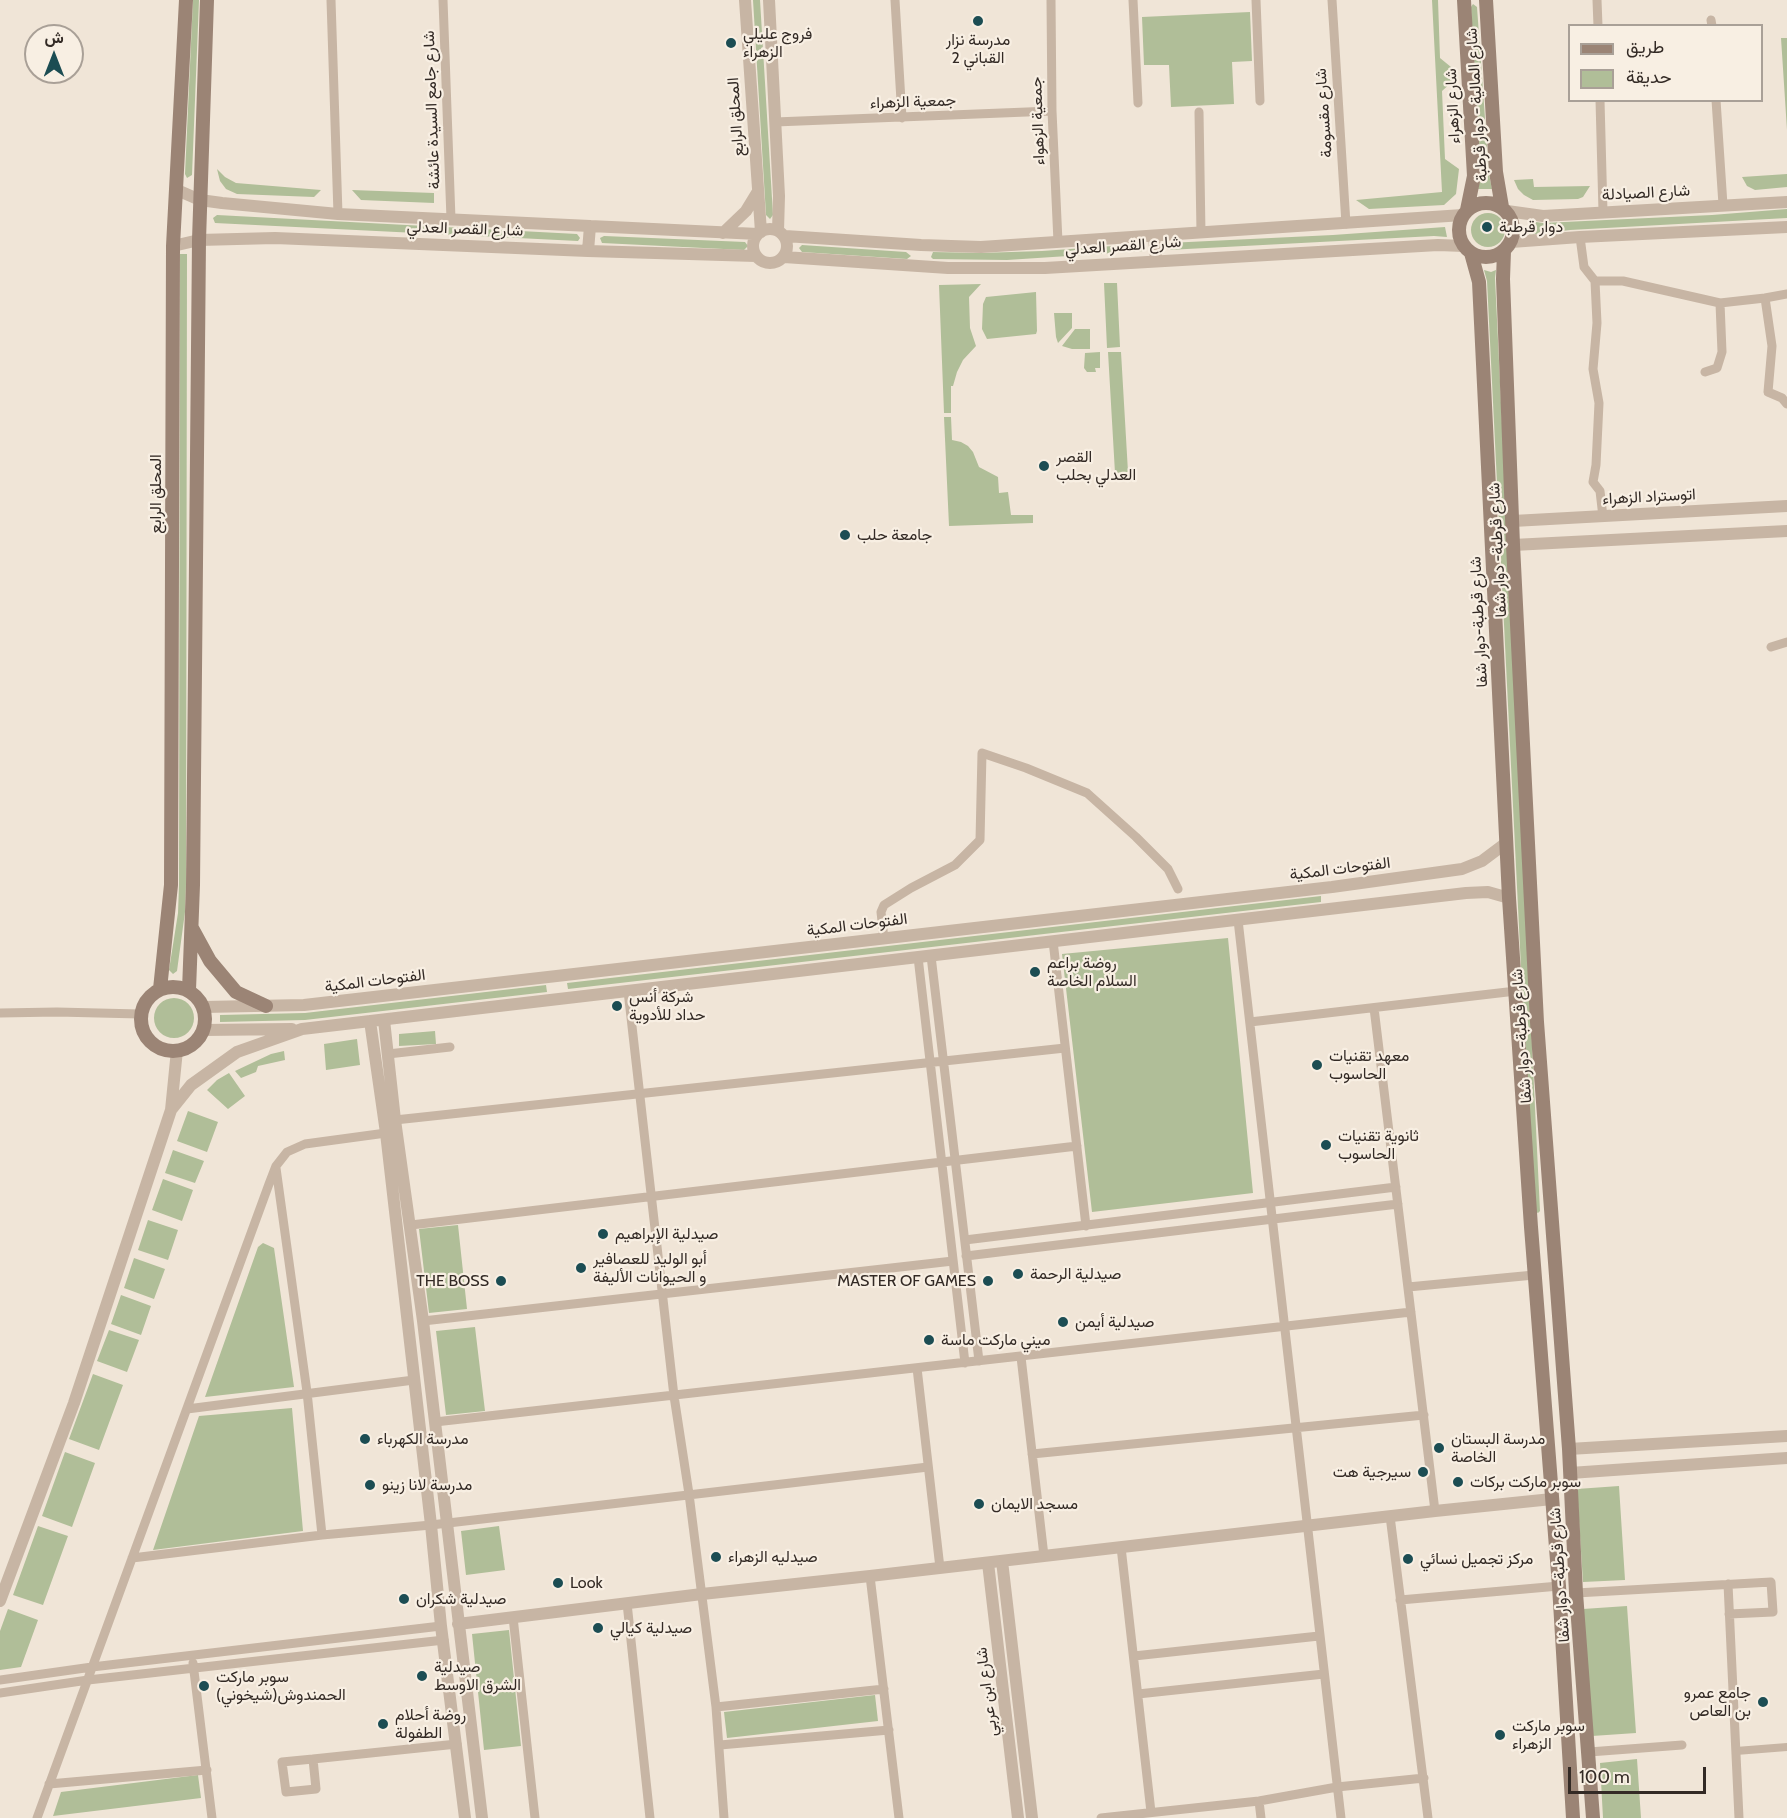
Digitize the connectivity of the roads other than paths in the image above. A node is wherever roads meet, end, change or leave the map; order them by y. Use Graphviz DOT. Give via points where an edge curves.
graph roads {
  1 [pos="186,0"];
  2 [pos="207,0"];
  3 [pos="331,0"];
  4 [pos="443,0"];
  5 [pos="745,0"];
  6 [pos="769,0"];
  7 [pos="895,0"];
  8 [pos="1051,0"];
  9 [pos="1133,0"];
  10 [pos="1256,0"];
  11 [pos="1332,0"];
  12 [pos="1464,0"];
  13 [pos="1486,0"];
  14 [pos="1598,0"];
  15 [pos="1598,24"];
  16 [pos="1260,101"];
  17 [pos="1138,102"];
  18 [pos="1600,102"];
  19 [pos="1716,102"];
  20 [pos="1052,111"];
  21 [pos="1199,112"];
  22 [pos="902,118"];
  23 [pos="775,122"];
  24 [pos="177,190"];
  25 [pos="757,193"];
  26 [pos="200,200"];
  27 [pos="1787,202"];
  28 [pos="1723,205"];
  29 [pos="1504,209"];
  30 [pos="1465,212"];
  31 [pos="1603,212"];
  32 [pos="338,214"];
  33 [pos="451,219"];
  34 [pos="1346,224"];
  35 [pos="590,226"];
  36 [pos="1787,227"];
  37 [pos="1201,232"];
  38 [pos="723,233"];
  39 [pos="759,233"];
  40 [pos="782,234"];
  41 [pos="1154,236"];
  42 [pos="1580,237"];
  43 [pos="199,240"];
  44 [pos="1058,242"];
  45 [pos="921,245"];
  46 [pos="173,246"];
  47 [pos="1507,247"];
  48 [pos="1468,249"];
  49 [pos="588,251"];
  50 [pos="756,256"];
  51 [pos="784,257"];
  52 [pos="1156,261"];
  53 [pos="920,266"];
  54 [pos="1595,281"];
  55 [pos="1787,294"];
  56 [pos="1765,298"];
  57 [pos="1720,303"];
  58 [pos="1705,372"];
  59 [pos="1787,404"];
  60 [pos="1787,506"];
  61 [pos="1603,517"];
  62 [pos="1513,521"];
  63 [pos="1787,531"];
  64 [pos="1513,545"];
  65 [pos="1787,642"];
  66 [pos="1771,647"];
  67 [pos="1506,843"];
  68 [pos="1332,887"];
  69 [pos="1178,889"];
  70 [pos="1509,898"];
  71 [pos="1335,909"];
  72 [pos="1239,920"];
  73 [pos="192,927"];
  74 [pos="884,939"];
  75 [pos="1053,941"];
  76 [pos="931,956"];
  77 [pos="918,957"];
  78 [pos="558,976"];
  79 [pos="160,988"];
  80 [pos="189,990"];
  81 [pos="628,991"];
  82 [pos="1516,991"];
  83 [pos="560,999"];
  84 [pos="267,1006"];
  85 [pos="204,1007"];
  86 [pos="1374,1008"];
  87 [pos="0,1013"];
  88 [pos="140,1014"];
  89 [pos="384,1020"];
  90 [pos="370,1021"];
  91 [pos="1250,1022"];
  92 [pos="1537,1022"];
  93 [pos="1518,1023"];
  94 [pos="302,1029"];
  95 [pos="204,1030"];
  96 [pos="450,1047"];
  97 [pos="1065,1048"];
  98 [pos="177,1050"];
  99 [pos="388,1054"];
  100 [pos="944,1061"];
  101 [pos="930,1062"];
  102 [pos="640,1094"];
  103 [pos="171,1110"];
  104 [pos="395,1120"];
  105 [pos="386,1133"];
  106 [pos="1077,1146"];
  107 [pos="955,1160"];
  108 [pos="942,1162"];
  109 [pos="276,1166"];
  110 [pos="1396,1187"];
  111 [pos="651,1196"];
  112 [pos="1270,1203"];
  113 [pos="1398,1204"];
  114 [pos="1272,1219"];
  115 [pos="411,1225"];
  116 [pos="1086,1226"];
  117 [pos="1552,1226"];
  118 [pos="1531,1227"];
  119 [pos="964,1240"];
  120 [pos="966,1256"];
  121 [pos="953,1261"];
  122 [pos="1534,1275"];
  123 [pos="1408,1287"];
  124 [pos="663,1294"];
  125 [pos="1411,1312"];
  126 [pos="423,1321"];
  127 [pos="1284,1326"];
  128 [pos="1021,1357"];
  129 [pos="979,1361"];
  130 [pos="965,1363"];
  131 [pos="917,1368"];
  132 [pos="414,1380"];
  133 [pos="307,1392"];
  134 [pos="674,1396"];
  135 [pos="187,1408"];
  136 [pos="1424,1415"];
  137 [pos="435,1422"];
  138 [pos="1296,1428"];
  139 [pos="1787,1436"];
  140 [pos="1569,1449"];
  141 [pos="1032,1454"];
  142 [pos="1787,1458"];
  143 [pos="928,1467"];
  144 [pos="1570,1473"];
  145 [pos="689,1494"];
  146 [pos="1552,1499"];
  147 [pos="1435,1511"];
  148 [pos="1390,1516"];
  149 [pos="446,1523"];
  150 [pos="431,1525"];
  151 [pos="1307,1526"];
  152 [pos="322,1535"];
  153 [pos="1121,1547"];
  154 [pos="1044,1556"];
  155 [pos="132,1557"];
  156 [pos="1002,1561"];
  157 [pos="988,1563"];
  158 [pos="940,1568"];
  159 [pos="870,1576"];
  160 [pos="1728,1584"];
  161 [pos="1559,1586"];
  162 [pos="1576,1593"];
  163 [pos="702,1594"];
  164 [pos="1400,1600"];
  165 [pos="0,1601"];
  166 [pos="627,1603"];
  167 [pos="1730,1614"];
  168 [pos="513,1617"];
  169 [pos="459,1624"];
  170 [pos="441,1626"];
  171 [pos="1319,1636"];
  172 [pos="444,1640"];
  173 [pos="192,1655"];
  174 [pos="1134,1656"];
  175 [pos="92,1667"];
  176 [pos="194,1668"];
  177 [pos="1324,1674"];
  178 [pos="0,1680"];
  179 [pos="88,1680"];
  180 [pos="1584,1682"];
  181 [pos="1565,1684"];
  182 [pos="884,1689"];
  183 [pos="0,1693"];
  184 [pos="1138,1694"];
  185 [pos="716,1707"];
  186 [pos="889,1730"];
  187 [pos="1023,1741"];
  188 [pos="1009,1743"];
  189 [pos="456,1744"];
  190 [pos="1682,1745"];
  191 [pos="720,1746"];
  192 [pos="1787,1747"];
  193 [pos="1736,1750"];
  194 [pos="1589,1752"];
  195 [pos="313,1759"];
  196 [pos="207,1770"];
  197 [pos="1424,1778"];
  198 [pos="49,1784"];
  199 [pos="1337,1787"];
  200 [pos="1259,1801"];
  201 [pos="1152,1812"];
  202 [pos="1184,1814"];
  203 [pos="37,1818"];
  204 [pos="213,1818"];
  205 [pos="465,1818"];
  206 [pos="482,1818"];
  207 [pos="535,1818"];
  208 [pos="650,1818"];
  209 [pos="724,1818"];
  210 [pos="899,1818"];
  211 [pos="1018,1818"];
  212 [pos="1032,1818"];
  213 [pos="1101,1818"];
  214 [pos="1261,1818"];
  215 [pos="1341,1818"];
  216 [pos="1428,1818"];
  217 [pos="1574,1818"];
  218 [pos="1593,1818"];
  219 [pos="1739,1818"];
  1 -- 24 [label="main road, المحلق الرابع"];
  2 -- 26 [label="main road"];
  3 -- 32 [label="street"];
  4 -- 33 [label="street, شارع جامع السيدة عائشة"];
  5 -- 25 [label="street, المحلق الرابع"];
  6 -- 23 [label="street"];
  7 -- 22 [label="street"];
  8 -- 20 [label="street, جمعية الزهواء"];
  9 -- 17 [label="street"];
  10 -- 16 [label="street"];
  11 -- 34 [label="street, شارع مقسومة"];
  12 -- 30 [label="main road, شارع الزهراء" via="1474,176"];
  13 -- 29 [label="main road, شارع المالية - دوار قرطبة" via="1496,172"];
  14 -- 15 [label="street"];
  18 -- 31 [label="street"];
  19 -- 28 [label="street"];
  20 -- 22 [label="street, جمعية الزهراء"];
  20 -- 44 [label="street, جمعية الزهواء"];
  21 -- 37 [label="street, شارع القصر العدلي"];
  22 -- 23 [label="street, جمعية الزهراء"];
  23 -- 40 [label="street"];
  24 -- 26 [label="street, شارع القصر العدلي"];
  24 -- 46 [label="main road, المحلق الرابع"];
  25 -- 38 [label="street" via="739,219"];
  25 -- 39 [label="street, المحلق الرابع"];
  26 -- 32 [label="street, شارع القصر العدلي"];
  26 -- 43 [label="main road"];
  27 -- 28 [label="street, شارع الصيادلة"];
  28 -- 31 [label="street, شارع الصيادلة"];
  29 -- 30 [label="main road" via="1484,202"];
  29 -- 31 [label="street, شارع الصيادلة" via="1543,216"];
  29 -- 47 [label="main road" via="1513,221 1514,232"];
  30 -- 34 [label="street, شارع القصر العدلي"];
  30 -- 48 [label="main road" via="1458,231"];
  32 -- 33 [label="street, شارع القصر العدلي"];
  33 -- 35 [label="street, شارع القصر العدلي"];
  34 -- 37 [label="street, شارع القصر العدلي"];
  35 -- 38 [label="street, شارع القصر العدلي"];
  35 -- 49 [label="street"];
  36 -- 42 [label="street"];
  37 -- 41 [label="street, شارع القصر العدلي"];
  38 -- 39 [label="street, شارع القصر العدلي"];
  39 -- 40 [label="street" via="771,229"];
  39 -- 50 [label="street" via="753,243"];
  40 -- 45 [label="street, شارع القصر العدلي"];
  40 -- 51 [label="street" via="788,248"];
  41 -- 44 [label="street, شارع القصر العدلي"];
  41 -- 52 [label="street"];
  42 -- 47 [label="street"];
  42 -- 54 [label="street" via="1584,267"];
  43 -- 46 [label="street, شارع القصر العدلي"];
  43 -- 49 [label="street, شارع القصر العدلي" via="275,238"];
  43 -- 73 [label="main road"];
  44 -- 45 [label="street, شارع القصر العدلي" via="981,247"];
  45 -- 53 [label="street"];
  46 -- 79 [label="main road, المحلق الرابع" via="171,885"];
  47 -- 48 [label="main road" via="1488,257"];
  47 -- 62 [label="main road, شارع قرطبة- دوار شفا" via="1503,279"];
  48 -- 52 [label="street, شارع القصر العدلي" via="1438,245"];
  48 -- 67 [label="main road, شارع قرطبة-دوار شفا" via="1479,282"];
  49 -- 50 [label="street, شارع القصر العدلي"];
  50 -- 51 [label="street" via="770,263"];
  51 -- 53 [label="street, شارع القصر العدلي"];
  52 -- 53 [label="street, شارع القصر العدلي" via="1045,268"];
  54 -- 57 [label="street" via="1623,281"];
  54 -- 61 [label="street" via="1598,323 1593,369 1599,403 1593,482 1600,491"];
  55 -- 56 [label="street"];
  56 -- 57 [label="street"];
  56 -- 59 [label="street" via="1772,346 1768,392"];
  57 -- 58 [label="street" via="1722,352 1717,368"];
  60 -- 61 [label="street, اتوستراد الزهراء"];
  61 -- 62 [label="street, اتوستراد الزهراء"];
  62 -- 64 [label="main road, شارع قرطبة- دوار شفا"];
  63 -- 64 [label="street"];
  64 -- 92 [label="main road, شارع قرطبة- دوار شفا"];
  65 -- 66 [label="street"];
  67 -- 68 [label="street, الفتوحات المكية" via="1482,861 1462,869"];
  67 -- 70 [label="main road, شارع قرطبة-دوار شفا"];
  68 -- 71 [label="street"];
  68 -- 74 [label="street, الفتوحات المكية"];
  69 -- 74 [label="street" via="1168,869 1087,793 982,753 980,840 955,865 885,905 880,912"];
  70 -- 71 [label="street" via="1473,892"];
  70 -- 82 [label="main road, شارع قرطبة-دوار شفا"];
  71 -- 72 [label="street"];
  72 -- 75 [label="street"];
  72 -- 91 [label="street"];
  73 -- 80 [label="main road"];
  73 -- 84 [label="main road" via="210,961 236,992"];
  74 -- 78 [label="street, الفتوحات المكية"];
  75 -- 76 [label="street"];
  75 -- 97 [label="street"];
  76 -- 77 [label="street"];
  76 -- 100 [label="street"];
  77 -- 81 [label="street"];
  77 -- 101 [label="street"];
  78 -- 83 [label="street"];
  78 -- 84 [label="street, الفتوحات المكية"];
  79 -- 80 [label="main road"];
  79 -- 88 [label="main road" via="146,999"];
  80 -- 85 [label="main road"];
  81 -- 83 [label="street"];
  81 -- 102 [label="street"];
  82 -- 86 [label="street"];
  82 -- 93 [label="main road, شارع قرطبة-دوار شفا"];
  83 -- 89 [label="street"];
  84 -- 85 [label="street, الفتوحات المكية"];
  85 -- 95 [label="main road"];
  86 -- 91 [label="street"];
  86 -- 110 [label="street"];
  87 -- 88 [label="street"];
  88 -- 98 [label="main road" via="146,1038 158,1048"];
  89 -- 90 [label="street"];
  89 -- 99 [label="street"];
  90 -- 94 [label="street"];
  90 -- 105 [label="street"];
  91 -- 112 [label="street"];
  92 -- 93 [label="main road"];
  92 -- 117 [label="main road, شارع قرطبة- دوار شفا"];
  93 -- 118 [label="main road, شارع قرطبة-دوار شفا"];
  94 -- 95 [label="street"];
  94 -- 103 [label="street" via="237,1052 191,1085"];
  95 -- 98 [label="main road" via="193,1044"];
  96 -- 99 [label="street"];
  97 -- 100 [label="street"];
  97 -- 106 [label="street"];
  98 -- 103 [label="street"];
  99 -- 104 [label="street"];
  100 -- 101 [label="street"];
  100 -- 107 [label="street"];
  101 -- 102 [label="street"];
  101 -- 108 [label="street"];
  102 -- 104 [label="street"];
  102 -- 111 [label="street"];
  103 -- 165 [label="street" via="74,1403"];
  104 -- 105 [label="street"];
  104 -- 115 [label="street"];
  105 -- 109 [label="street" via="305,1144 287,1152"];
  105 -- 132 [label="street"];
  106 -- 107 [label="street"];
  106 -- 116 [label="street"];
  107 -- 108 [label="street"];
  107 -- 119 [label="street"];
  108 -- 111 [label="street"];
  108 -- 121 [label="street"];
  109 -- 133 [label="street"];
  109 -- 135 [label="street"];
  110 -- 112 [label="street"];
  110 -- 113 [label="street"];
  111 -- 115 [label="street"];
  111 -- 124 [label="street"];
  112 -- 114 [label="street"];
  112 -- 116 [label="street"];
  113 -- 114 [label="street"];
  113 -- 123 [label="street"];
  114 -- 120 [label="street"];
  114 -- 127 [label="street"];
  115 -- 126 [label="street"];
  116 -- 119 [label="street"];
  117 -- 118 [label="main road"];
  117 -- 140 [label="main road, شارع قرطبة- دوار شفا"];
  118 -- 122 [label="main road, شارع قرطبة-دوار شفا"];
  119 -- 120 [label="street"];
  120 -- 129 [label="street"];
  121 -- 124 [label="street"];
  121 -- 130 [label="street"];
  122 -- 123 [label="street"];
  122 -- 146 [label="main road, شارع قرطبة-دوار شفا"];
  123 -- 125 [label="street"];
  124 -- 126 [label="street"];
  124 -- 134 [label="street"];
  125 -- 127 [label="street"];
  125 -- 136 [label="street"];
  126 -- 137 [label="street"];
  127 -- 128 [label="street"];
  127 -- 138 [label="street"];
  128 -- 129 [label="street"];
  128 -- 141 [label="street"];
  129 -- 130 [label="street"];
  130 -- 131 [label="street"];
  131 -- 134 [label="street"];
  131 -- 143 [label="street"];
  132 -- 133 [label="street"];
  132 -- 150 [label="street"];
  133 -- 135 [label="street"];
  133 -- 152 [label="street"];
  134 -- 137 [label="street"];
  134 -- 145 [label="street"];
  135 -- 155 [label="street"];
  136 -- 138 [label="street"];
  136 -- 147 [label="street"];
  137 -- 149 [label="street"];
  138 -- 141 [label="street"];
  138 -- 151 [label="street"];
  139 -- 140 [label="street"];
  140 -- 144 [label="main road, شارع قرطبة- دوار شفا"];
  141 -- 154 [label="street"];
  142 -- 144 [label="street"];
  143 -- 145 [label="street"];
  143 -- 158 [label="street"];
  144 -- 162 [label="main road, شارع قرطبة- دوار شفا"];
  145 -- 149 [label="street"];
  145 -- 163 [label="street"];
  146 -- 147 [label="street"];
  146 -- 161 [label="main road, شارع قرطبة-دوار شفا"];
  147 -- 148 [label="street"];
  148 -- 151 [label="street"];
  148 -- 164 [label="street"];
  149 -- 150 [label="street"];
  149 -- 169 [label="street"];
  150 -- 152 [label="street"];
  150 -- 170 [label="street"];
  151 -- 153 [label="street"];
  151 -- 171 [label="street"];
  152 -- 155 [label="street"];
  153 -- 154 [label="street"];
  153 -- 174 [label="street"];
  154 -- 156 [label="street"];
  155 -- 175 [label="street"];
  156 -- 157 [label="street"];
  156 -- 187 [label="street"];
  157 -- 158 [label="street"];
  157 -- 188 [label="street, شارع ابن عربي"];
  158 -- 159 [label="street"];
  159 -- 163 [label="street"];
  159 -- 182 [label="street"];
  160 -- 162 [label="street"];
  160 -- 167 [label="street"];
  160 -- 167 [label="street" via="1771,1582 1773,1612"];
  161 -- 164 [label="street"];
  161 -- 181 [label="main road, شارع قرطبة-دوار شفا"];
  162 -- 180 [label="main road, شارع قرطبة- دوار شفا"];
  163 -- 166 [label="street"];
  163 -- 185 [label="street"];
  164 -- 197 [label="street"];
  166 -- 168 [label="street"];
  166 -- 208 [label="street"];
  167 -- 193 [label="street"];
  168 -- 169 [label="street"];
  168 -- 207 [label="street"];
  169 -- 206 [label="street"];
  170 -- 172 [label="street"];
  170 -- 173 [label="street"];
  171 -- 174 [label="street"];
  171 -- 177 [label="street"];
  172 -- 176 [label="street"];
  172 -- 189 [label="street"];
  173 -- 175 [label="street"];
  173 -- 176 [label="street"];
  174 -- 184 [label="street"];
  175 -- 178 [label="street"];
  175 -- 179 [label="street"];
  176 -- 179 [label="street"];
  176 -- 196 [label="street"];
  177 -- 184 [label="street"];
  177 -- 199 [label="street"];
  179 -- 183 [label="street"];
  179 -- 198 [label="street"];
  180 -- 181 [label="main road"];
  180 -- 194 [label="main road, شارع قرطبة- دوار شفا"];
  181 -- 217 [label="main road, شارع قرطبة-دوار شفا"];
  182 -- 185 [label="street"];
  182 -- 186 [label="street"];
  184 -- 201 [label="street"];
  185 -- 191 [label="street"];
  186 -- 191 [label="street"];
  186 -- 210 [label="street"];
  187 -- 188 [label="street"];
  187 -- 212 [label="street"];
  188 -- 211 [label="street, شارع ابن عربي"];
  189 -- 195 [label="street"];
  189 -- 205 [label="street"];
  190 -- 194 [label="street"];
  191 -- 209 [label="street"];
  192 -- 193 [label="street"];
  193 -- 219 [label="street"];
  194 -- 218 [label="main road, شارع قرطبة- دوار شفا"];
  195 -- 195 [label="street" via="282,1762 286,1792 316,1789"];
  196 -- 198 [label="street"];
  196 -- 204 [label="street"];
  197 -- 199 [label="street"];
  197 -- 216 [label="street"];
  198 -- 203 [label="street"];
  199 -- 200 [label="street"];
  199 -- 215 [label="street"];
  200 -- 202 [label="street"];
  200 -- 214 [label="street"];
  201 -- 202 [label="street"];
  201 -- 213 [label="street"];
}
